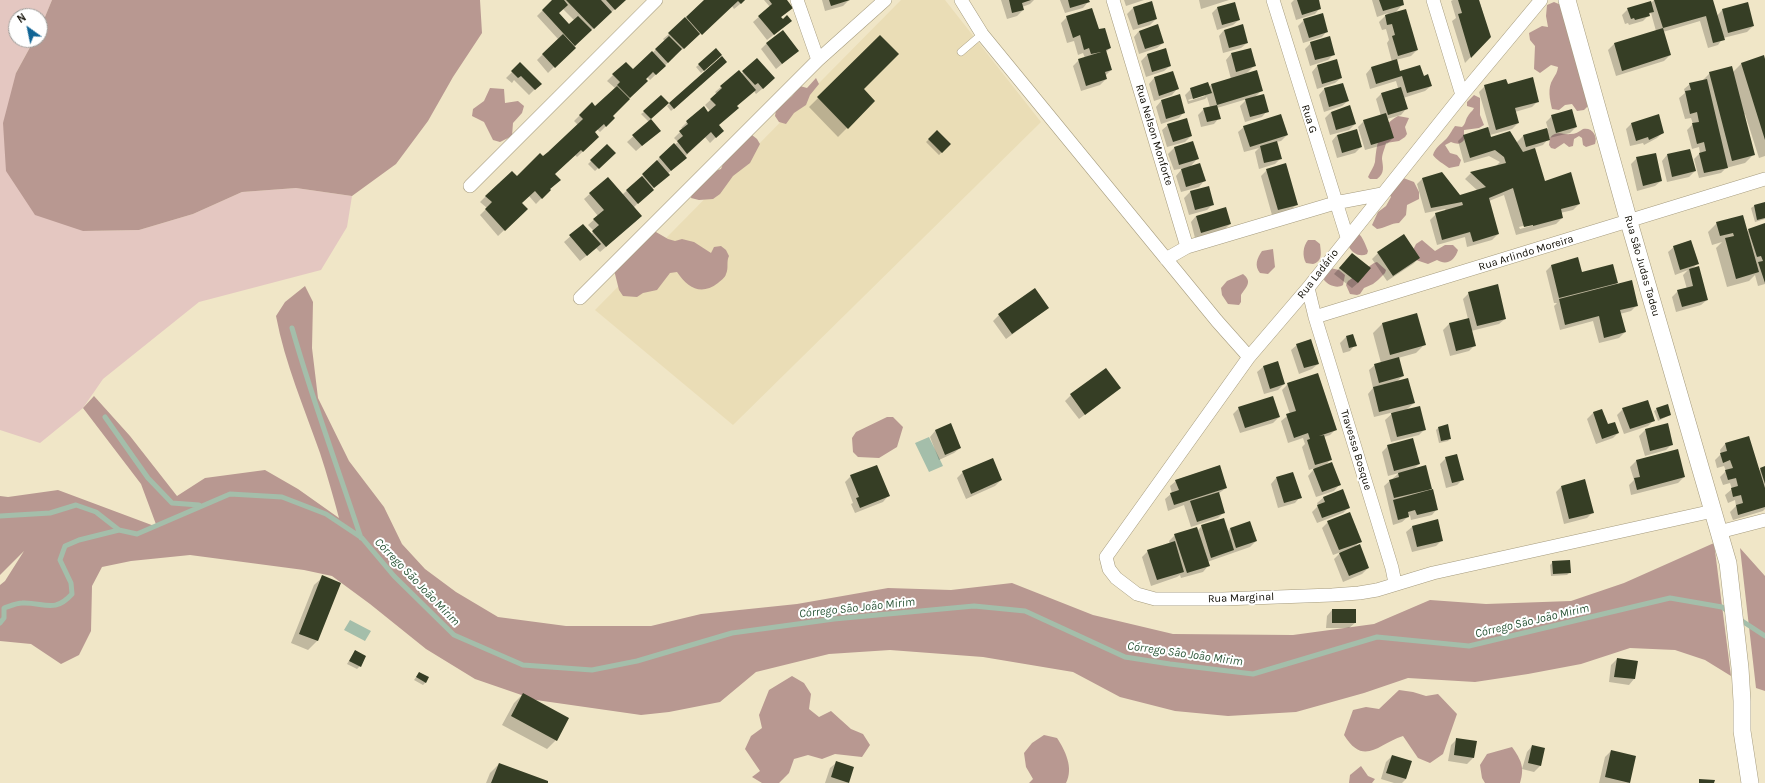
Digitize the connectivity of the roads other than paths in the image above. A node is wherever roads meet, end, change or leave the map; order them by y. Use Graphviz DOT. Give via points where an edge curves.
graph roads {
  1 [pos="656,0"];
  2 [pos="797,0"];
  3 [pos="884,0"];
  4 [pos="961,0"];
  5 [pos="1113,0"];
  6 [pos="1273,0"];
  7 [pos="1433,0"];
  8 [pos="1541,0"];
  9 [pos="1567,0"];
  10 [pos="982,34"];
  11 [pos="961,52"];
  12 [pos="818,60"];
  13 [pos="1462,95"];
  14 [pos="1765,180"];
  15 [pos="470,186"];
  16 [pos="1382,194"];
  17 [pos="1335,203"];
  18 [pos="1628,222"];
  19 [pos="1347,237"];
  20 [pos="1187,247"];
  21 [pos="1166,259"];
  22 [pos="1308,288"];
  23 [pos="580,298"];
  24 [pos="1315,317"];
  25 [pos="1249,358"];
  26 [pos="1713,511"];
  27 [pos="1765,520"];
  28 [pos="1719,532"];
  29 [pos="1106,557"];
  30 [pos="1395,583"];
  31 [pos="1750,783"];
  1 -- 15 [label="street"];
  2 -- 12 [label="street"];
  3 -- 12 [label="street"];
  4 -- 10 [label="street"];
  5 -- 20 [label="street, Rua Nelson Monforte"];
  6 -- 17 [label="street, Rua G"];
  7 -- 13 [label="street"];
  8 -- 13 [label="street, Rua Ladário"];
  9 -- 18 [label="street, Rua São Judas Tadeu"];
  10 -- 11 [label="lane"];
  10 -- 21 [label="street"];
  12 -- 23 [label="street"];
  13 -- 16 [label="street, Rua Ladário"];
  14 -- 18 [label="street, Rua Arlindo Moreira"];
  16 -- 17 [label="street"];
  16 -- 19 [label="street, Rua Ladário"];
  17 -- 19 [label="street, Rua G"];
  17 -- 20 [label="street"];
  18 -- 24 [label="street, Rua Arlindo Moreira"];
  18 -- 26 [label="street, Rua São Judas Tadeu"];
  19 -- 22 [label="street, Rua Ladário"];
  20 -- 21 [label="street"];
  21 -- 25 [label="street"];
  22 -- 24 [label="street"];
  22 -- 25 [label="street, Rua Ladário"];
  24 -- 30 [label="street, Travessa Bosque"];
  25 -- 29 [label="street, Rua Ladário"];
  26 -- 28 [label="street, Rua São Judas Tadeu"];
  26 -- 30 [label="street, Rua Marginal"];
  27 -- 28 [label="street"];
  28 -- 31 [label="street, Rua São Judas Tadeu" via="1728,563 1740,668 1742,731"];
  29 -- 30 [label="street, Rua Marginal" via="1116,578 1137,594 1155,599 1332,595 1359,593"];
}
